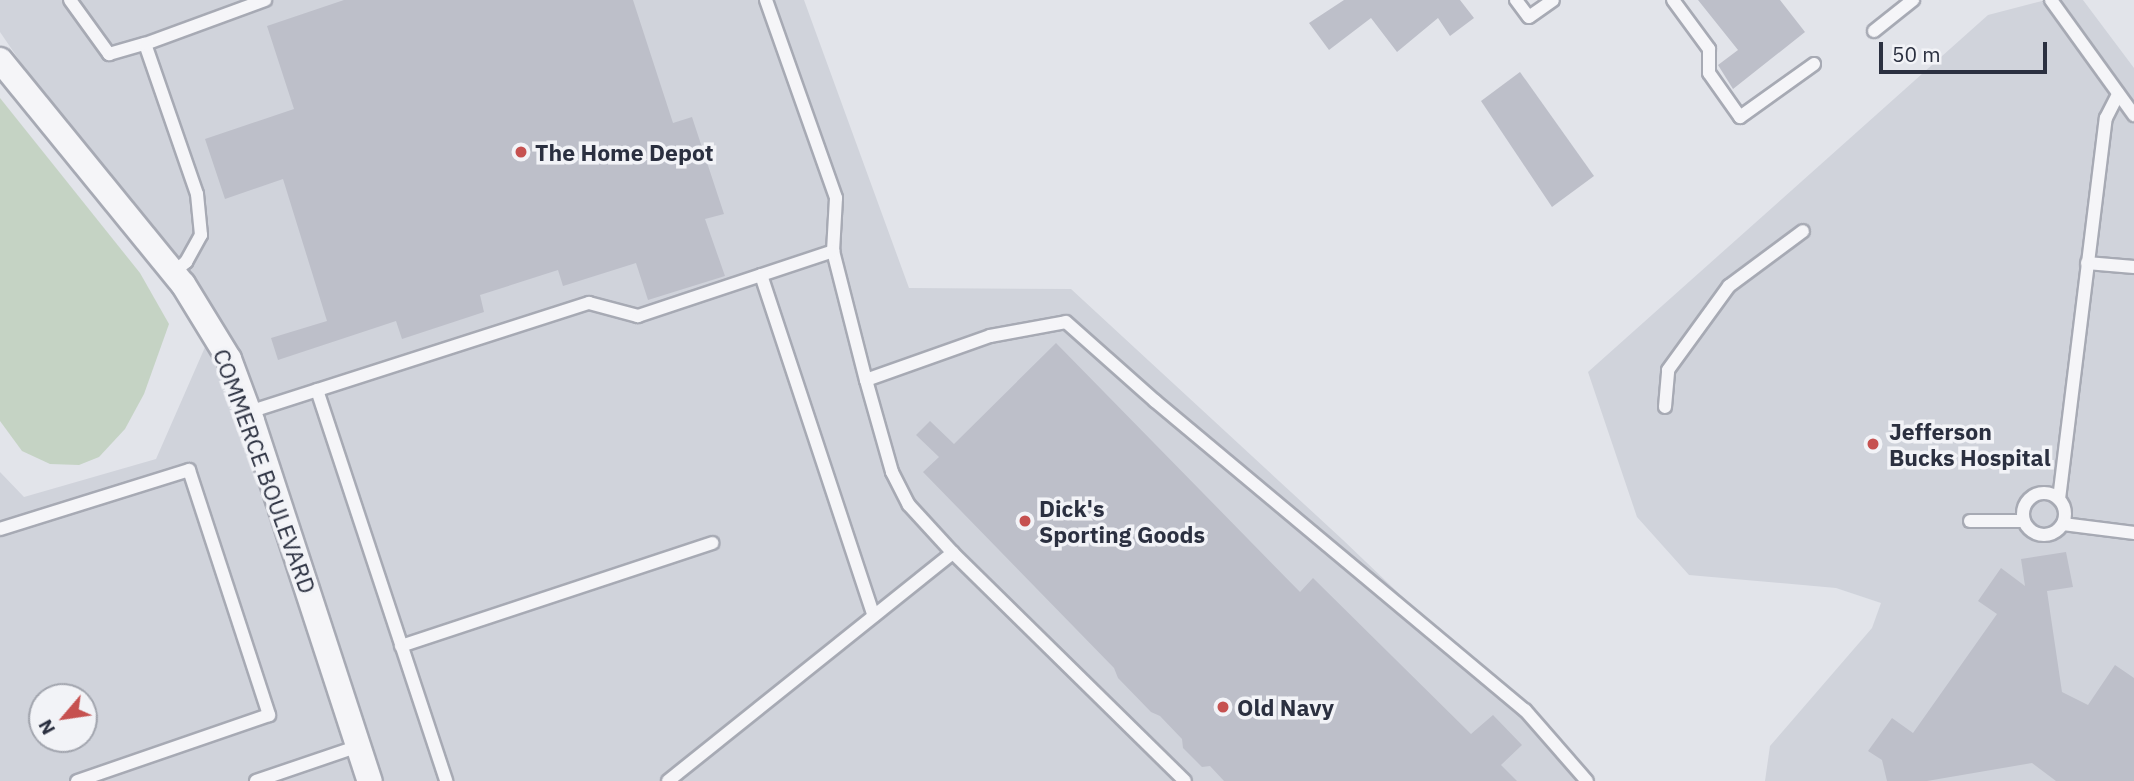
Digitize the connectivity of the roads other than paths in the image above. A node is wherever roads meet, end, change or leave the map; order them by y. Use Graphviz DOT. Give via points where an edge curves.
graph roads {
  1 [pos="70,0"];
  2 [pos="265,0"];
  3 [pos="766,0"];
  4 [pos="1516,0"];
  5 [pos="1552,0"];
  6 [pos="1673,0"];
  7 [pos="1913,0"];
  8 [pos="2051,0"];
  9 [pos="1874,32"];
  10 [pos="145,44"];
  11 [pos="0,60"];
  12 [pos="1814,64"];
  13 [pos="2118,94"];
  14 [pos="2134,115"];
  15 [pos="1802,230"];
  16 [pos="833,251"];
  17 [pos="2087,263"];
  18 [pos="2134,267"];
  19 [pos="174,272"];
  20 [pos="761,275"];
  21 [pos="866,380"];
  22 [pos="317,390"];
  23 [pos="1665,407"];
  24 [pos="249,411"];
  25 [pos="2059,499"];
  26 [pos="1970,520"];
  27 [pos="2023,521"];
  28 [pos="2063,524"];
  29 [pos="0,529"];
  30 [pos="2134,533"];
  31 [pos="712,543"];
  32 [pos="953,553"];
  33 [pos="874,616"];
  34 [pos="401,646"];
  35 [pos="359,746"];
  36 [pos="77,781"];
  37 [pos="256,781"];
  38 [pos="370,781"];
  39 [pos="446,781"];
  40 [pos="668,781"];
  41 [pos="1185,781"];
  42 [pos="1587,781"];
  1 -- 10 [label="lane" via="109,54"];
  2 -- 10 [label="lane"];
  3 -- 16 [label="lane" via="835,198"];
  4 -- 5 [label="lane" via="1529,17"];
  6 -- 12 [label="lane" via="1709,49 1709,73 1740,117"];
  7 -- 9 [label="lane"];
  8 -- 13 [label="lane"];
  10 -- 19 [label="lane" via="197,194 201,235 187,262"];
  11 -- 19 [label="street, COMMERCE BOULEVARD"];
  13 -- 14 [label="lane"];
  13 -- 17 [label="lane" via="2106,118"];
  15 -- 23 [label="lane" via="1729,286 1668,370"];
  16 -- 20 [label="lane"];
  16 -- 21 [label="lane"];
  17 -- 18 [label="lane"];
  17 -- 25 [label="lane"];
  19 -- 24 [label="street, COMMERCE BOULEVARD" via="217,338"];
  20 -- 22 [label="lane" via="638,316 589,303"];
  20 -- 33 [label="lane"];
  21 -- 32 [label="lane" via="897,485"];
  21 -- 42 [label="lane" via="990,336 1066,322 1525,710"];
  22 -- 24 [label="lane"];
  22 -- 34 [label="lane"];
  24 -- 35 [label="street, COMMERCE BOULEVARD"];
  25 -- 27 [label="lane" via="2043,493 2030,498"];
  25 -- 28 [label="lane" via="2066,508"];
  26 -- 27 [label="lane"];
  27 -- 28 [label="lane" via="2031,531 2043,535"];
  28 -- 30 [label="lane"];
  29 -- 36 [label="lane" via="189,470 269,715"];
  31 -- 34 [label="lane"];
  32 -- 33 [label="lane"];
  32 -- 41 [label="lane"];
  33 -- 40 [label="lane"];
  34 -- 39 [label="lane"];
  35 -- 37 [label="lane"];
  35 -- 38 [label="street, COMMERCE BOULEVARD"];
}
